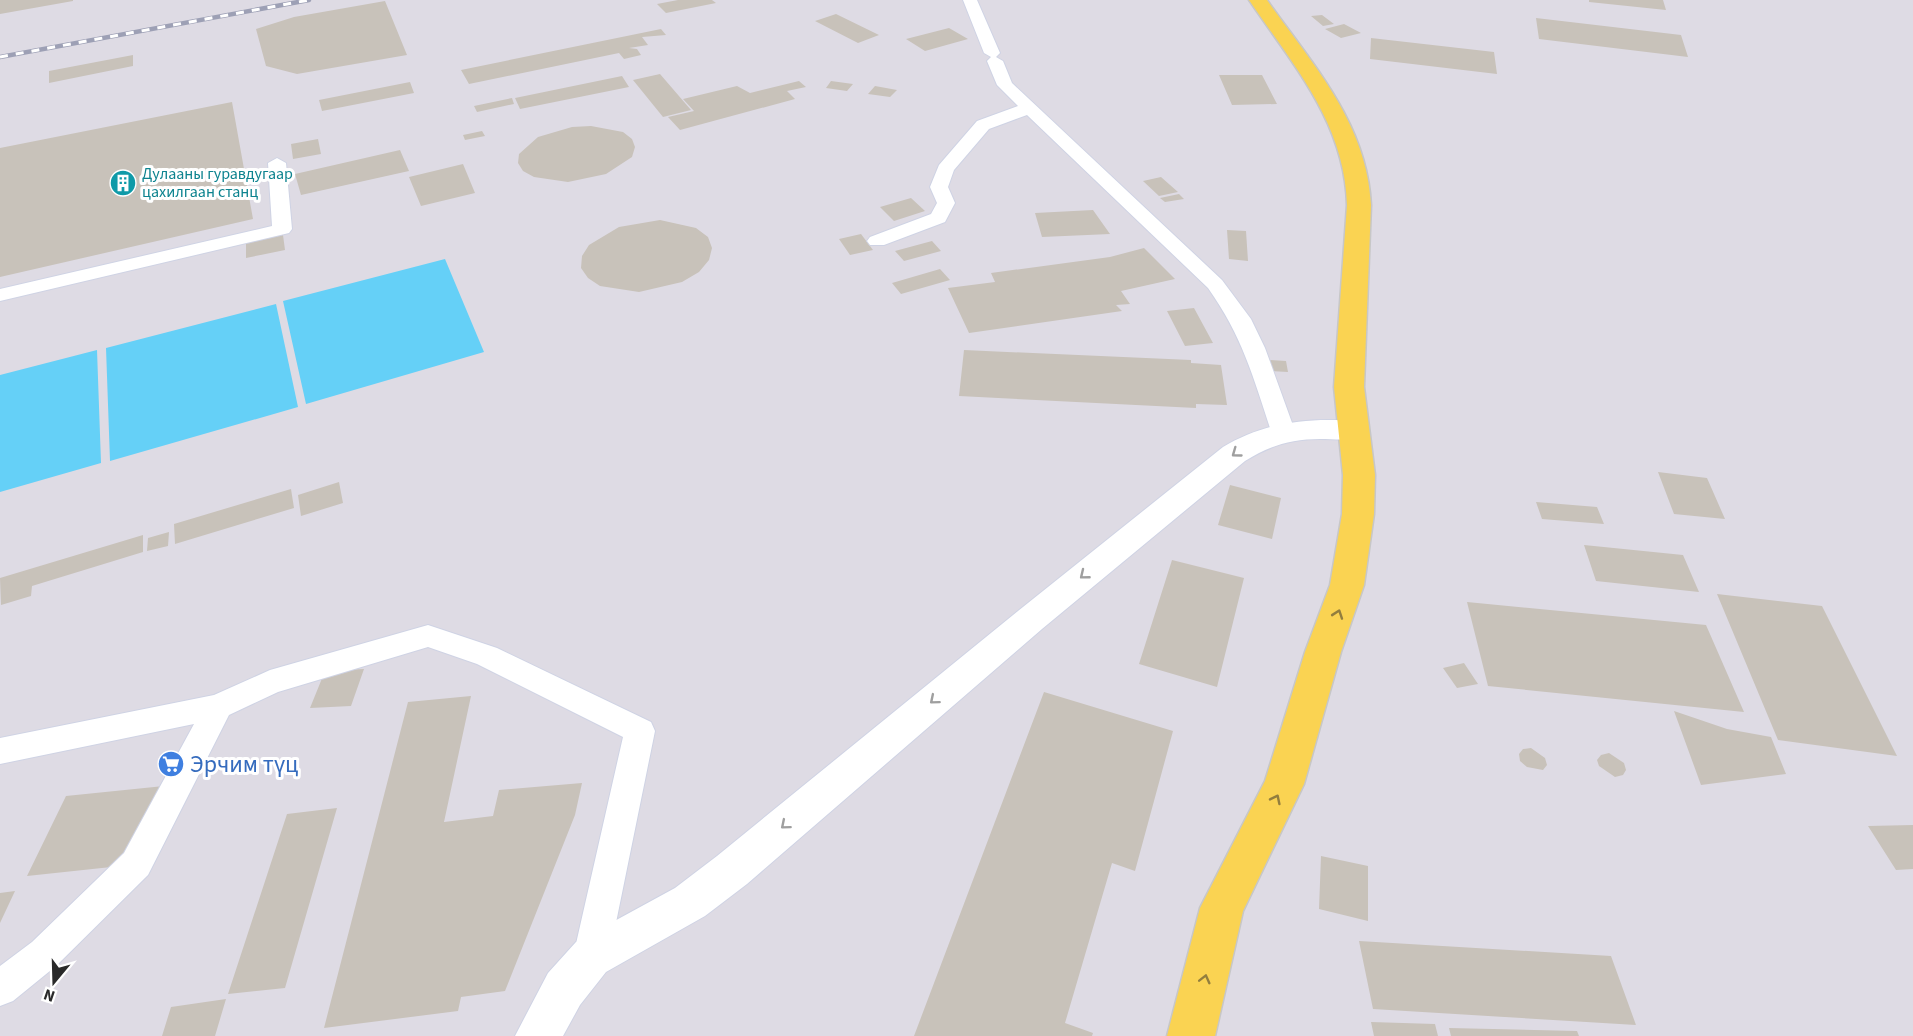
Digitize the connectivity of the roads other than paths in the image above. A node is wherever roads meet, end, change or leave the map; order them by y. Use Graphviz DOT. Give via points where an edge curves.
graph roads {
  1 [pos="970,0"];
  2 [pos="1258,0"];
  3 [pos="1029,108"];
  4 [pos="277,164"];
  5 [pos="877,241"];
  6 [pos="0,295"];
  7 [pos="1352,430"];
  8 [pos="1283,431"];
  9 [pos="219,706"];
  10 [pos="0,751"];
  11 [pos="591,957"];
  12 [pos="0,988"];
  13 [pos="538,1036"];
  14 [pos="1191,1036"];
  1 -- 3 [label="street" via="1005,85"];
  2 -- 7 [label="main road" via="1334,111 1358,175 1349,387"];
  3 -- 5 [label="street" via="983,125 945,169 939,187 946,203 938,218"];
  3 -- 8 [label="street" via="1215,284 1240,319 1254,348"];
  4 -- 6 [label="street" via="282,229"];
  7 -- 8 [label="street"];
  14 -- 7 [label="main road, one-way" via="1222,909 1284,784 1347,585 1358,514 1359,475"];
  8 -- 11 [label="street, one-way" via="1252,442 1217,467 690,902"];
  9 -- 10 [label="street"];
  9 -- 11 [label="street" via="270,682 428,636 488,656 640,731"];
  9 -- 12 [label="street" via="136,864 44,954"];
  11 -- 13 [label="street" via="564,989"];
}
